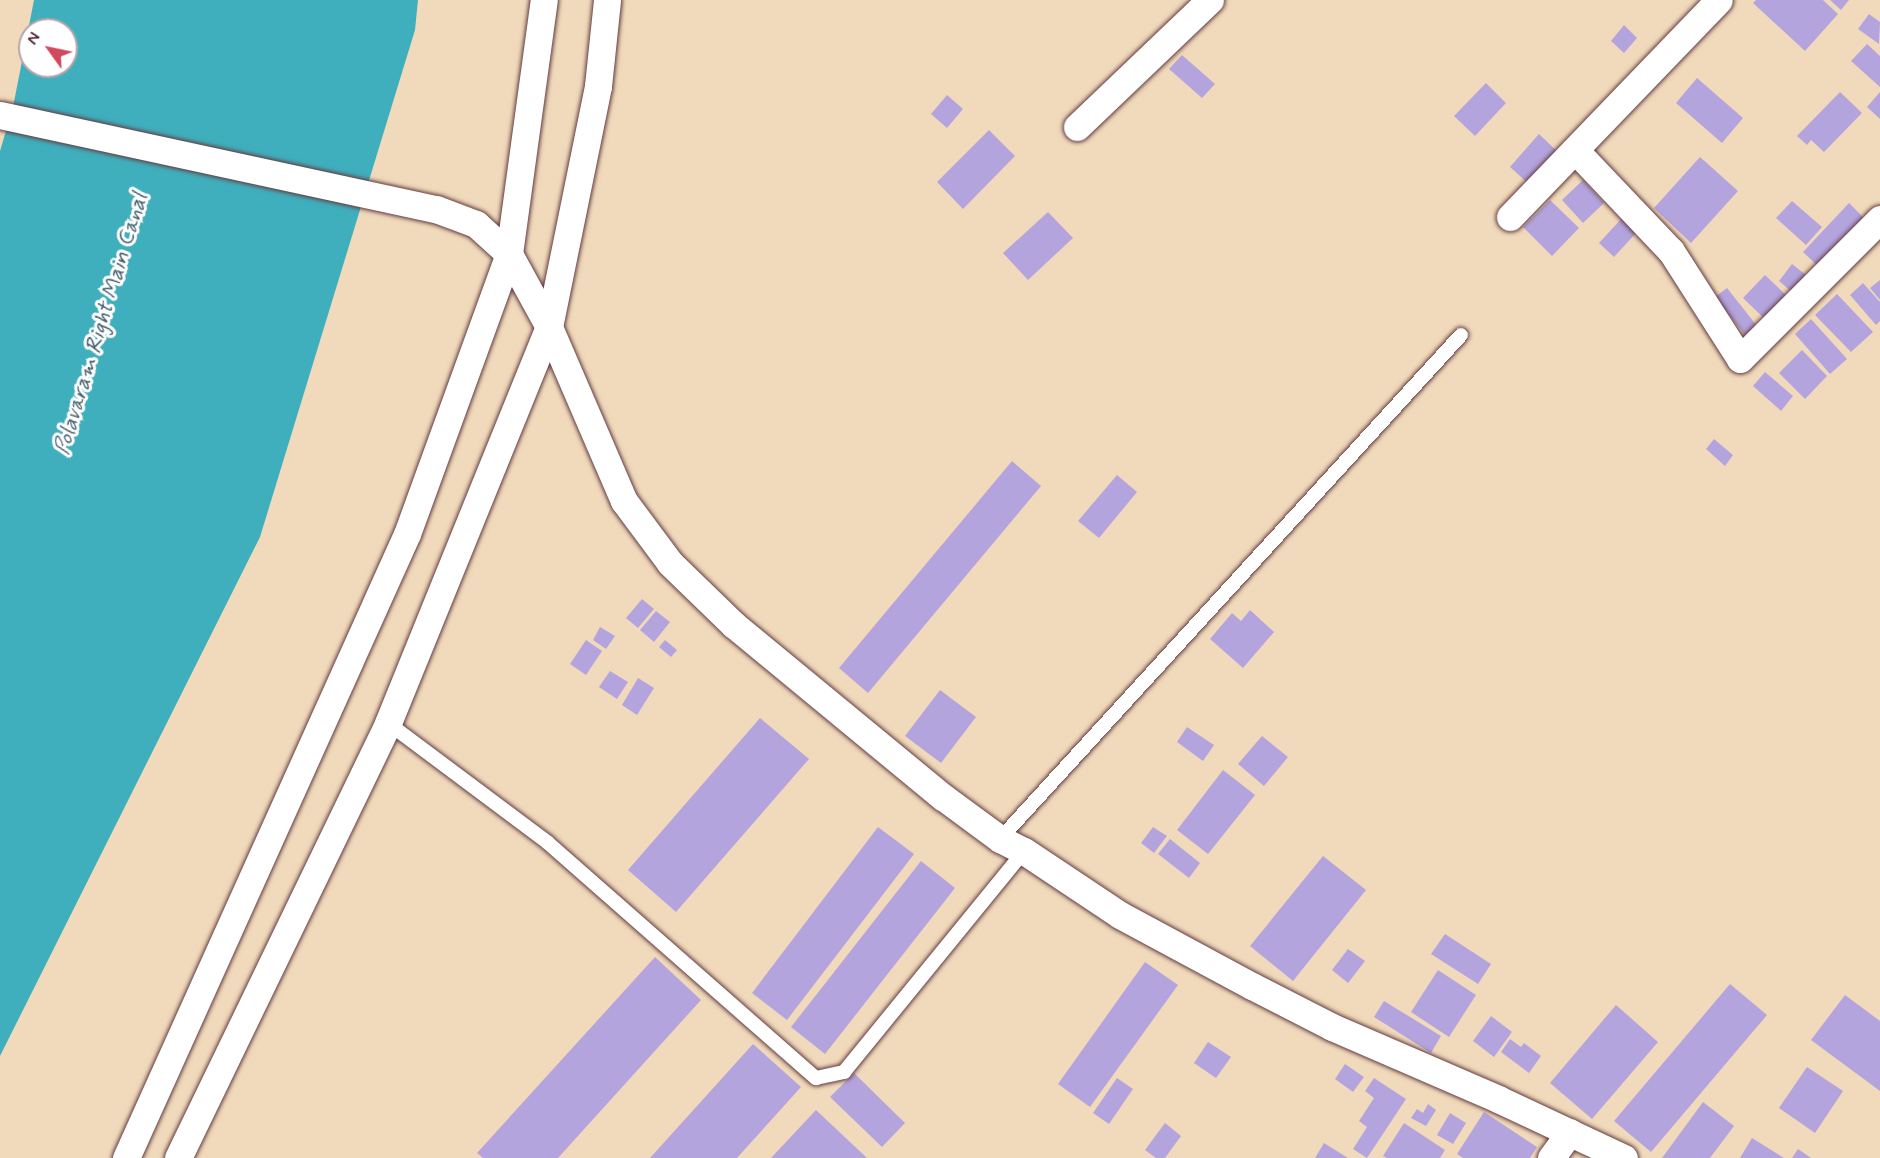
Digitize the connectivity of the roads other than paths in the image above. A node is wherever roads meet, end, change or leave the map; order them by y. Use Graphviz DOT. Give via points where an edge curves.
graph roads {
  1 [pos="544,0"];
  2 [pos="608,0"];
  3 [pos="1210,0"];
  4 [pos="1719,0"];
  5 [pos="0,115"];
  6 [pos="1077,127"];
  7 [pos="1575,150"];
  8 [pos="1510,217"];
  9 [pos="1880,219"];
  10 [pos="509,254"];
  11 [pos="549,327"];
  12 [pos="1461,335"];
  13 [pos="388,723"];
  14 [pos="1000,839"];
  15 [pos="1024,851"];
  16 [pos="1570,1132"];
  17 [pos="126,1158"];
  18 [pos="178,1158"];
  19 [pos="1551,1158"];
  20 [pos="1624,1158"];
  1 -- 10 [label="street"];
  2 -- 11 [label="street" via="598,86"];
  3 -- 6 [label="street"];
  4 -- 7 [label="street"];
  5 -- 10 [label="street" via="436,208 476,224"];
  7 -- 8 [label="street"];
  7 -- 9 [label="street" via="1671,251 1740,358"];
  10 -- 11 [label="street"];
  10 -- 17 [label="street" via="407,534"];
  11 -- 13 [label="street"];
  11 -- 14 [label="street" via="624,501 670,563 734,625 943,797"];
  12 -- 14 [label="lane"];
  13 -- 15 [label="lane" via="547,842 816,1078 844,1071"];
  13 -- 18 [label="street"];
  14 -- 15 [label="street"];
  15 -- 16 [label="street" via="1120,915 1322,1022"];
  16 -- 19 [label="street"];
  16 -- 20 [label="street"];
}
